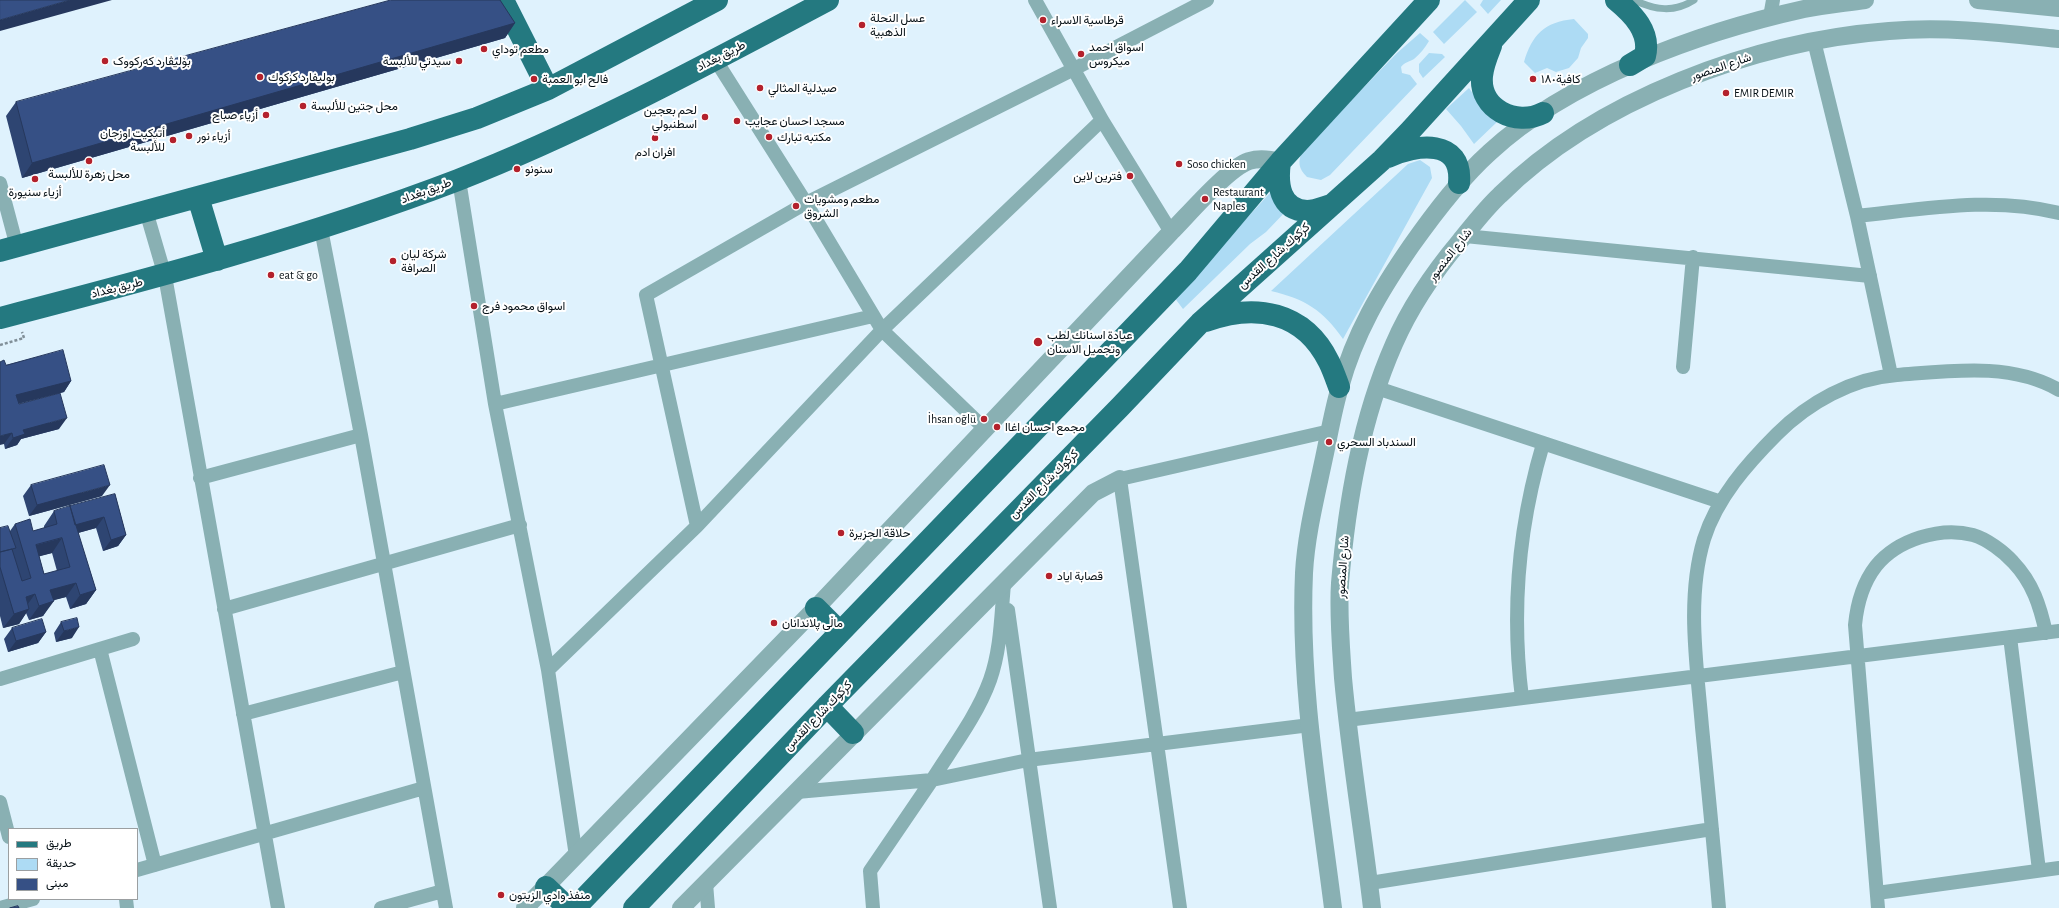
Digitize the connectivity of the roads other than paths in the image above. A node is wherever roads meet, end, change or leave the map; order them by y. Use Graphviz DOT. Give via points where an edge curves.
graph roads {
  1 [pos="503,0"];
  2 [pos="718,0"];
  3 [pos="828,0"];
  4 [pos="1035,0"];
  5 [pos="1207,0"];
  6 [pos="1406,0"];
  7 [pos="1429,0"];
  8 [pos="1621,0"];
  9 [pos="1694,0"];
  10 [pos="1865,0"];
  11 [pos="1978,0"];
  12 [pos="1529,1"];
  13 [pos="2059,8"];
  14 [pos="1771,9"];
  15 [pos="1398,32"];
  16 [pos="1495,38"];
  17 [pos="2059,39"];
  18 [pos="1814,41"];
  19 [pos="715,59"];
  20 [pos="1630,65"];
  21 [pos="1074,69"];
  22 [pos="548,89"];
  23 [pos="1543,113"];
  24 [pos="1102,120"];
  25 [pos="1382,160"];
  26 [pos="1280,162"];
  27 [pos="459,180"];
  28 [pos="0,183"];
  29 [pos="1459,183"];
  30 [pos="198,197"];
  31 [pos="806,203"];
  32 [pos="1332,205"];
  33 [pos="146,211"];
  34 [pos="2059,213"];
  35 [pos="1857,216"];
  36 [pos="321,229"];
  37 [pos="1171,232"];
  38 [pos="1464,236"];
  39 [pos="8,249"];
  40 [pos="1692,258"];
  41 [pos="217,260"];
  42 [pos="165,276"];
  43 [pos="1870,276"];
  44 [pos="873,316"];
  45 [pos="0,318"];
  46 [pos="1200,323"];
  47 [pos="882,330"];
  48 [pos="662,364"];
  49 [pos="1683,367"];
  50 [pos="1891,375"];
  51 [pos="1339,387"];
  52 [pos="1377,388"];
  53 [pos="2059,390"];
  54 [pos="495,404"];
  55 [pos="984,428"];
  56 [pos="1330,431"];
  57 [pos="361,435"];
  58 [pos="1543,444"];
  59 [pos="200,478"];
  60 [pos="1120,479"];
  61 [pos="1721,502"];
  62 [pos="520,524"];
  63 [pos="697,526"];
  64 [pos="384,564"];
  65 [pos="1004,584"];
  66 [pos="816,608"];
  67 [pos="224,609"];
  68 [pos="840,632"];
  69 [pos="2053,632"];
  70 [pos="2010,637"];
  71 [pos="133,639"];
  72 [pos="100,648"];
  73 [pos="1858,656"];
  74 [pos="548,670"];
  75 [pos="403,672"];
  76 [pos="1698,676"];
  77 [pos="0,679"];
  78 [pos="1522,698"];
  79 [pos="827,706"];
  80 [pos="243,714"];
  81 [pos="1347,720"];
  82 [pos="1310,724"];
  83 [pos="853,733"];
  84 [pos="1158,744"];
  85 [pos="1028,760"];
  86 [pos="932,780"];
  87 [pos="424,788"];
  88 [pos="797,792"];
  89 [pos="0,802"];
  90 [pos="1712,829"];
  91 [pos="8,833"];
  92 [pos="264,835"];
  93 [pos="576,856"];
  94 [pos="155,865"];
  95 [pos="2059,868"];
  96 [pos="138,870"];
  97 [pos="2039,870"];
  98 [pos="706,883"];
  99 [pos="1370,883"];
  100 [pos="546,887"];
  101 [pos="443,891"];
  102 [pos="1877,893"];
  103 [pos="28,902"];
  104 [pos="0,908"];
  105 [pos="278,908"];
  106 [pos="382,908"];
  107 [pos="446,908"];
  108 [pos="525,908"];
  109 [pos="568,908"];
  110 [pos="575,908"];
  111 [pos="634,908"];
  112 [pos="681,908"];
  113 [pos="708,908"];
  114 [pos="873,908"];
  115 [pos="1050,908"];
  116 [pos="1180,908"];
  117 [pos="1333,908"];
  118 [pos="1372,908"];
  119 [pos="1719,908"];
  120 [pos="1878,908"];
  1 -- 22 [label="main road"];
  2 -- 22 [label="main road"];
  3 -- 19 [label="main road, طريق بغداد"];
  4 -- 21 [label="street"];
  5 -- 21 [label="street"];
  6 -- 15 [label="main road"];
  7 -- 15 [label="main road"];
  8 -- 9 [label="lane" via="1670,10 1683,7"];
  8 -- 20 [label="main road" via="1646,38 1645,56"];
  10 -- 14 [label="street" via="1807,8"];
  11 -- 13 [label="street"];
  12 -- 16 [label="main road, كركوك,شارع القدس"];
  14 -- 20 [label="street" via="1741,24"];
  15 -- 26 [label="main road"];
  16 -- 23 [label="main road" via="1484,63 1482,77 1483,89 1490,101 1498,111 1509,117 1535,117"];
  16 -- 25 [label="main road, كركوك,شارع القدس"];
  17 -- 18 [label="street, شارع المنصور" via="1967,29 1891,30"];
  18 -- 35 [label="street"];
  18 -- 38 [label="street, شارع المنصور" via="1745,58 1676,83 1623,107 1584,129 1543,159 1501,194"];
  19 -- 27 [label="main road, طريق بغداد" via="589,124"];
  19 -- 31 [label="street"];
  20 -- 23 [label="street" via="1564,99"];
  21 -- 24 [label="street"];
  21 -- 31 [label="street"];
  22 -- 30 [label="main road" via="478,118 410,139"];
  23 -- 29 [label="street" via="1492,150"];
  24 -- 37 [label="street"];
  24 -- 47 [label="street"];
  25 -- 29 [label="main road" via="1412,148 1423,146 1441,149 1458,166"];
  25 -- 32 [label="main road, كركوك,شارع القدس"];
  26 -- 32 [label="main road" via="1278,177 1285,202 1307,210"];
  26 -- 37 [label="street" via="1259,159 1239,166"];
  26 -- 68 [label="main road" via="1188,271"];
  27 -- 36 [label="main road, طريق بغداد"];
  27 -- 54 [label="street"];
  28 -- 39 [label="street"];
  29 -- 51 [label="street" via="1427,223 1384,285 1355,343"];
  30 -- 33 [label="main road"];
  30 -- 41 [label="main road"];
  31 -- 44 [label="street"];
  31 -- 48 [label="street" via="646,295"];
  32 -- 46 [label="main road, كركوك,شارع القدس"];
  33 -- 39 [label="main road"];
  33 -- 42 [label="street"];
  34 -- 35 [label="street" via="2002,204"];
  35 -- 43 [label="street"];
  36 -- 41 [label="main road, طريق بغداد"];
  36 -- 57 [label="street"];
  37 -- 55 [label="street"];
  38 -- 40 [label="street"];
  38 -- 52 [label="street, شارع المنصور" via="1439,266 1414,305 1394,343"];
  40 -- 43 [label="street"];
  40 -- 49 [label="street"];
  41 -- 42 [label="main road, طريق بغداد"];
  42 -- 45 [label="main road, طريق بغداد"];
  42 -- 59 [label="street"];
  43 -- 50 [label="street"];
  44 -- 47 [label="street"];
  44 -- 48 [label="street"];
  46 -- 51 [label="main road" via="1225,314 1241,312 1260,312 1293,321 1306,332 1329,361"];
  46 -- 79 [label="main road, كركوك,شارع القدس"];
  47 -- 55 [label="street"];
  47 -- 63 [label="street"];
  48 -- 54 [label="street"];
  48 -- 63 [label="street"];
  50 -- 53 [label="street" via="1988,371 2020,374"];
  50 -- 61 [label="street" via="1859,383 1797,416 1763,448"];
  51 -- 56 [label="street"];
  52 -- 58 [label="street"];
  52 -- 81 [label="street, شارع المنصور" via="1354,476 1340,586 1340,643"];
  54 -- 62 [label="street"];
  55 -- 66 [label="street"];
  56 -- 60 [label="street"];
  56 -- 82 [label="street" via="1304,569 1304,650"];
  57 -- 59 [label="street"];
  57 -- 64 [label="street"];
  58 -- 61 [label="street"];
  58 -- 78 [label="street" via="1526,506 1518,570 1516,634"];
  59 -- 67 [label="street"];
  60 -- 65 [label="street" via="1093,493"];
  60 -- 84 [label="street"];
  61 -- 76 [label="street" via="1705,538 1695,586"];
  62 -- 64 [label="street"];
  62 -- 74 [label="street"];
  63 -- 74 [label="street"];
  64 -- 67 [label="street"];
  64 -- 75 [label="street"];
  65 -- 83 [label="street"];
  65 -- 85 [label="street"];
  65 -- 86 [label="street" via="999,646 990,680 975,711"];
  66 -- 68 [label="main road"];
  66 -- 93 [label="street"];
  67 -- 80 [label="street"];
  68 -- 110 [label="main road"];
  69 -- 70 [label="street"];
  69 -- 73 [label="street" via="2028,581 2013,562 1998,549 1973,536 1928,535 1912,540 1892,552 1876,566 1865,584 1856,605"];
  70 -- 73 [label="street"];
  70 -- 97 [label="street"];
  71 -- 72 [label="street"];
  72 -- 77 [label="street"];
  72 -- 94 [label="street"];
  73 -- 76 [label="street"];
  73 -- 102 [label="street"];
  74 -- 93 [label="street"];
  75 -- 80 [label="street"];
  75 -- 87 [label="street"];
  76 -- 78 [label="street"];
  76 -- 90 [label="street"];
  78 -- 81 [label="street"];
  79 -- 83 [label="main road"];
  79 -- 111 [label="main road, كركوك,شارع القدس"];
  80 -- 92 [label="street"];
  81 -- 99 [label="street, شارع المنصور"];
  82 -- 84 [label="street"];
  82 -- 117 [label="street"];
  83 -- 88 [label="street"];
  84 -- 85 [label="street"];
  84 -- 116 [label="street"];
  85 -- 86 [label="street"];
  85 -- 115 [label="street"];
  86 -- 88 [label="street"];
  86 -- 114 [label="street" via="870,871"];
  87 -- 92 [label="street"];
  87 -- 101 [label="street"];
  88 -- 98 [label="street"];
  89 -- 91 [label="street"];
  90 -- 99 [label="street"];
  90 -- 119 [label="street"];
  92 -- 94 [label="street"];
  92 -- 105 [label="street"];
  93 -- 100 [label="street"];
  94 -- 96 [label="street"];
  95 -- 97 [label="street"];
  97 -- 102 [label="street"];
  98 -- 112 [label="street"];
  98 -- 113 [label="street"];
  99 -- 118 [label="street, شارع المنصور"];
  100 -- 108 [label="street"];
  100 -- 109 [label="main road"];
  101 -- 106 [label="street"];
  101 -- 107 [label="street"];
  102 -- 120 [label="street"];
  103 -- 104 [label="street"];
}
